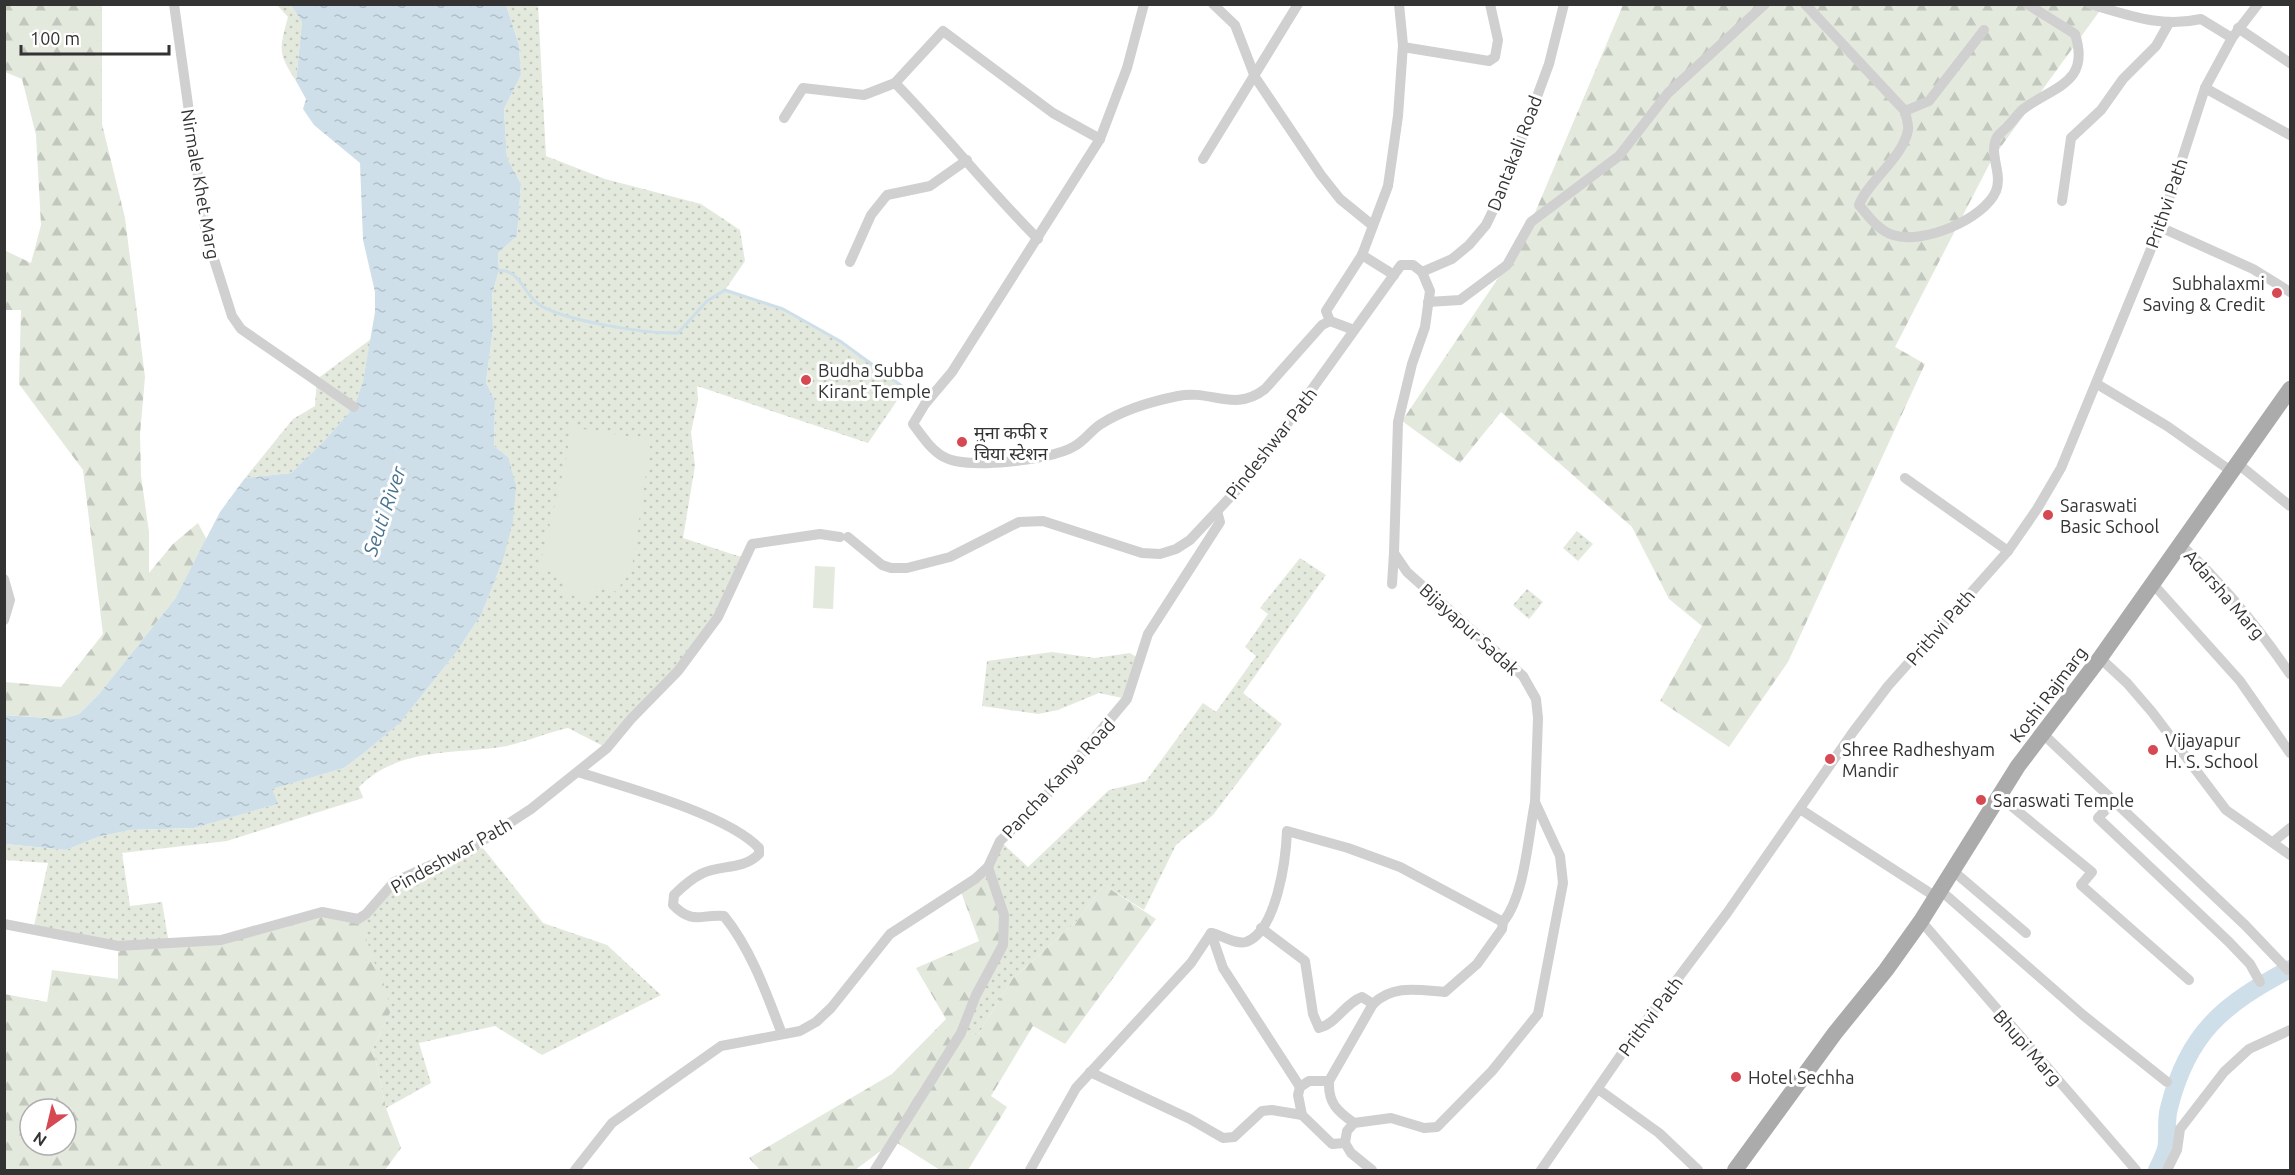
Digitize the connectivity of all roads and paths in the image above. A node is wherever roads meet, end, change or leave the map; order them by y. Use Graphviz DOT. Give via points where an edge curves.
graph roads {
  1 [pos="174,4"];
  2 [pos="1144,4"];
  3 [pos="1213,4"];
  4 [pos="1298,4"];
  5 [pos="1399,4"];
  6 [pos="1490,4"];
  7 [pos="1564,4"];
  8 [pos="1765,4"];
  9 [pos="1805,4"];
  10 [pos="2027,4"];
  11 [pos="2090,4"];
  12 [pos="2258,4"];
  13 [pos="2169,23"];
  14 [pos="2238,28"];
  15 [pos="1984,30"];
  16 [pos="2232,38"];
  17 [pos="1403,47"];
  18 [pos="2290,63"];
  19 [pos="1255,77"];
  20 [pos="895,83"];
  21 [pos="2205,88"];
  22 [pos="1905,111"];
  23 [pos="784,118"];
  24 [pos="2290,135"];
  25 [pos="1100,139"];
  26 [pos="1203,159"];
  27 [pos="967,160"];
  28 [pos="2062,201"];
  29 [pos="1372,225"];
  30 [pos="2160,227"];
  31 [pos="1038,239"];
  32 [pos="1362,255"];
  33 [pos="850,262"];
  34 [pos="1422,272"];
  35 [pos="1394,275"];
  36 [pos="2290,292"];
  37 [pos="1428,302"];
  38 [pos="1330,321"];
  39 [pos="1354,330"];
  40 [pos="2097,384"];
  41 [pos="2288,398"];
  42 [pos="354,407"];
  43 [pos="2234,467"];
  44 [pos="1905,478"];
  45 [pos="2290,507"];
  46 [pos="1217,511"];
  47 [pos="2180,544"];
  48 [pos="2008,550"];
  49 [pos="1394,553"];
  50 [pos="4,579"];
  51 [pos="1392,584"];
  52 [pos="2153,584"];
  53 [pos="4,620"];
  54 [pos="2100,658"];
  55 [pos="2290,674"];
  56 [pos="2042,733"];
  57 [pos="2290,753"];
  58 [pos="578,772"];
  59 [pos="1998,795"];
  60 [pos="2114,801"];
  61 [pos="1535,802"];
  62 [pos="1800,809"];
  63 [pos="2290,828"];
  64 [pos="2273,842"];
  65 [pos="2290,855"];
  66 [pos="988,867"];
  67 [pos="1952,870"];
  68 [pos="1938,893"];
  69 [pos="1921,921"];
  70 [pos="1503,922"];
  71 [pos="4,924"];
  72 [pos="1261,928"];
  73 [pos="1211,933"];
  74 [pos="2026,933"];
  75 [pos="2288,970"];
  76 [pos="2189,980"];
  77 [pos="2260,982"];
  78 [pos="1373,1004"];
  79 [pos="782,1034"];
  80 [pos="2289,1034"];
  81 [pos="1090,1072"];
  82 [pos="1329,1081"];
  83 [pos="2167,1082"];
  84 [pos="1300,1087"];
  85 [pos="1598,1089"];
  86 [pos="1302,1115"];
  87 [pos="1354,1123"];
  88 [pos="1345,1143"];
  89 [pos="1543,1167"];
  90 [pos="575,1170"];
  91 [pos="875,1170"];
  92 [pos="1030,1170"];
  93 [pos="1372,1170"];
  94 [pos="1556,1170"];
  95 [pos="1698,1170"];
  96 [pos="1735,1170"];
  97 [pos="2136,1170"];
  98 [pos="2167,1170"];
  1 -- 42 [label="street, Nirmale Khet Marg" via="207,234 232,316 241,329"];
  2 -- 25 [label="street"];
  3 -- 19 [label="street" via="1235,25"];
  4 -- 19 [label="street"];
  5 -- 17 [label="street"];
  6 -- 17 [label="street" via="1498,40 1495,57 1489,61"];
  7 -- 34 [label="street, Dantakali Road" via="1549,64 1486,225 1452,259"];
  8 -- 37 [label="street" via="1668,93 1619,156 1531,222 1507,265 1460,300"];
  9 -- 22 [label="street"];
  10 -- 22 [label="street" via="2075,34 2081,54 2071,80 2023,110 1996,138 1999,172 1989,205 1937,233 1915,238 1892,235 1871,220 1859,205 1889,165 1908,130"];
  11 -- 13 [label="street"];
  12 -- 14 [label="street, Prithvi Path"];
  13 -- 16 [label="street" via="2201,19"];
  13 -- 28 [label="street" via="2156,46 2123,79 2101,110 2071,138"];
  14 -- 16 [label="street, Prithvi Path"];
  14 -- 18 [label="street"];
  15 -- 22 [label="street" via="1929,101"];
  16 -- 21 [label="street, Prithvi Path"];
  17 -- 29 [label="street" via="1388,186"];
  19 -- 26 [label="street"];
  19 -- 29 [label="street" via="1321,175 1340,199"];
  20 -- 23 [label="street" via="864,95 803,88"];
  20 -- 25 [label="street" via="943,31 1053,113"];
  20 -- 27 [label="street"];
  21 -- 24 [label="street"];
  21 -- 30 [label="street, Prithvi Path"];
  25 -- 31 [label="street"];
  27 -- 31 [label="street"];
  27 -- 33 [label="street" via="930,186 887,195 871,215"];
  29 -- 32 [label="street"];
  30 -- 36 [label="street" via="2253,269"];
  30 -- 40 [label="street, Prithvi Path"];
  31 -- 38 [label="street" via="952,372 913,424 945,459 1019,460 1062,452 1121,413 1180,395 1243,401 1265,389 1322,325"];
  32 -- 35 [label="street"];
  32 -- 38 [label="street" via="1326,311"];
  34 -- 35 [label="street, Dantakali Road" via="1413,265 1401,265"];
  34 -- 37 [label="street" via="1429,284"];
  35 -- 39 [label="street, Pindeshwar Path"];
  37 -- 49 [label="street" via="1425,327 1398,422"];
  38 -- 39 [label="street"];
  39 -- 46 [label="street, Pindeshwar Path" via="1249,477"];
  40 -- 43 [label="street"];
  40 -- 48 [label="street, Prithvi Path" via="2061,468"];
  41 -- 43 [label="main road, Koshi Rajmarg"];
  43 -- 45 [label="street"];
  43 -- 47 [label="main road, Koshi Rajmarg"];
  44 -- 48 [label="street"];
  46 -- 58 [label="street, Pindeshwar Path" via="1190,540 1160,554 1142,553 1043,521 1019,522 950,557 907,568 882,565 844,537 820,534 752,544 718,617 678,671 631,718 608,748"];
  46 -- 66 [label="street, Pancha Kanya Road" via="1220,522 1148,634 1126,699 1046,796 1000,841"];
  47 -- 52 [label="main road, Koshi Rajmarg"];
  47 -- 55 [label="street, Adarsha Marg" via="2245,613"];
  48 -- 62 [label="street, Prithvi Path" via="1888,686"];
  49 -- 51 [label="street"];
  49 -- 61 [label="street, Bijayapur Sadak" via="1407,572 1523,676 1532,691 1538,718"];
  50 -- 53 [label="street" via="10,600"];
  52 -- 54 [label="main road, Koshi Rajmarg"];
  52 -- 57 [label="street" via="2240,681"];
  54 -- 56 [label="main road, Koshi Rajmarg"];
  54 -- 64 [label="street" via="2152,712 2226,810"];
  56 -- 59 [label="main road, Koshi Rajmarg"];
  56 -- 60 [label="street"];
  58 -- 71 [label="street, Pindeshwar Path" via="479,843 394,882 358,919 322,912 221,940 118,946"];
  58 -- 79 [label="street" via="720,822 738,830 759,848 753,860 740,866 702,873 674,895 673,905 696,919 724,916 753,966"];
  59 -- 67 [label="main road, Koshi Rajmarg"];
  59 -- 76 [label="street" via="2092,872 2081,885"];
  60 -- 75 [label="street"];
  60 -- 77 [label="street" via="2098,818 2250,963"];
  61 -- 70 [label="street" via="1520,881 1512,911"];
  61 -- 87 [label="street, Bijayapur Sadak" via="1560,856 1563,883 1538,1014 1492,1071 1437,1127 1425,1128 1391,1118"];
  62 -- 68 [label="street"];
  62 -- 85 [label="street, Prithvi Path"];
  63 -- 64 [label="street"];
  64 -- 65 [label="street"];
  66 -- 79 [label="street, Pancha Kanya Road" via="890,934 816,1022 800,1031"];
  66 -- 91 [label="street" via="1004,915 1003,945 961,1033"];
  67 -- 68 [label="main road, Koshi Rajmarg"];
  67 -- 74 [label="street"];
  68 -- 69 [label="main road, Koshi Rajmarg"];
  68 -- 83 [label="street"];
  69 -- 96 [label="main road, Koshi Rajmarg"];
  69 -- 97 [label="street, Bhupi Marg"];
  70 -- 72 [label="street" via="1400,867 1287,831 1286,864"];
  70 -- 78 [label="street" via="1478,964 1445,992 1383,993"];
  72 -- 73 [label="street" via="1247,942 1238,943"];
  72 -- 78 [label="street" via="1305,961 1313,1014 1319,1028 1351,1001 1362,997"];
  73 -- 81 [label="street" via="1191,963"];
  73 -- 84 [label="street" via="1223,968"];
  78 -- 82 [label="street"];
  79 -- 90 [label="street, Pancha Kanya Road" via="721,1046 612,1123"];
  80 -- 98 [label="street" via="2249,1049 2224,1072 2180,1129 2177,1150"];
  81 -- 86 [label="street" via="1223,1138 1234,1137 1262,1111"];
  81 -- 92 [label="street" via="1076,1088"];
  82 -- 84 [label="street" via="1310,1081"];
  82 -- 87 [label="street" via="1328,1096 1337,1112"];
  84 -- 86 [label="street"];
  85 -- 89 [label="street, Prithvi Path"];
  85 -- 95 [label="street" via="1659,1133"];
  86 -- 88 [label="street" via="1332,1144"];
  87 -- 88 [label="street" via="1347,1131"];
  88 -- 93 [label="street"];
  89 -- 94 [label="street"];
}
